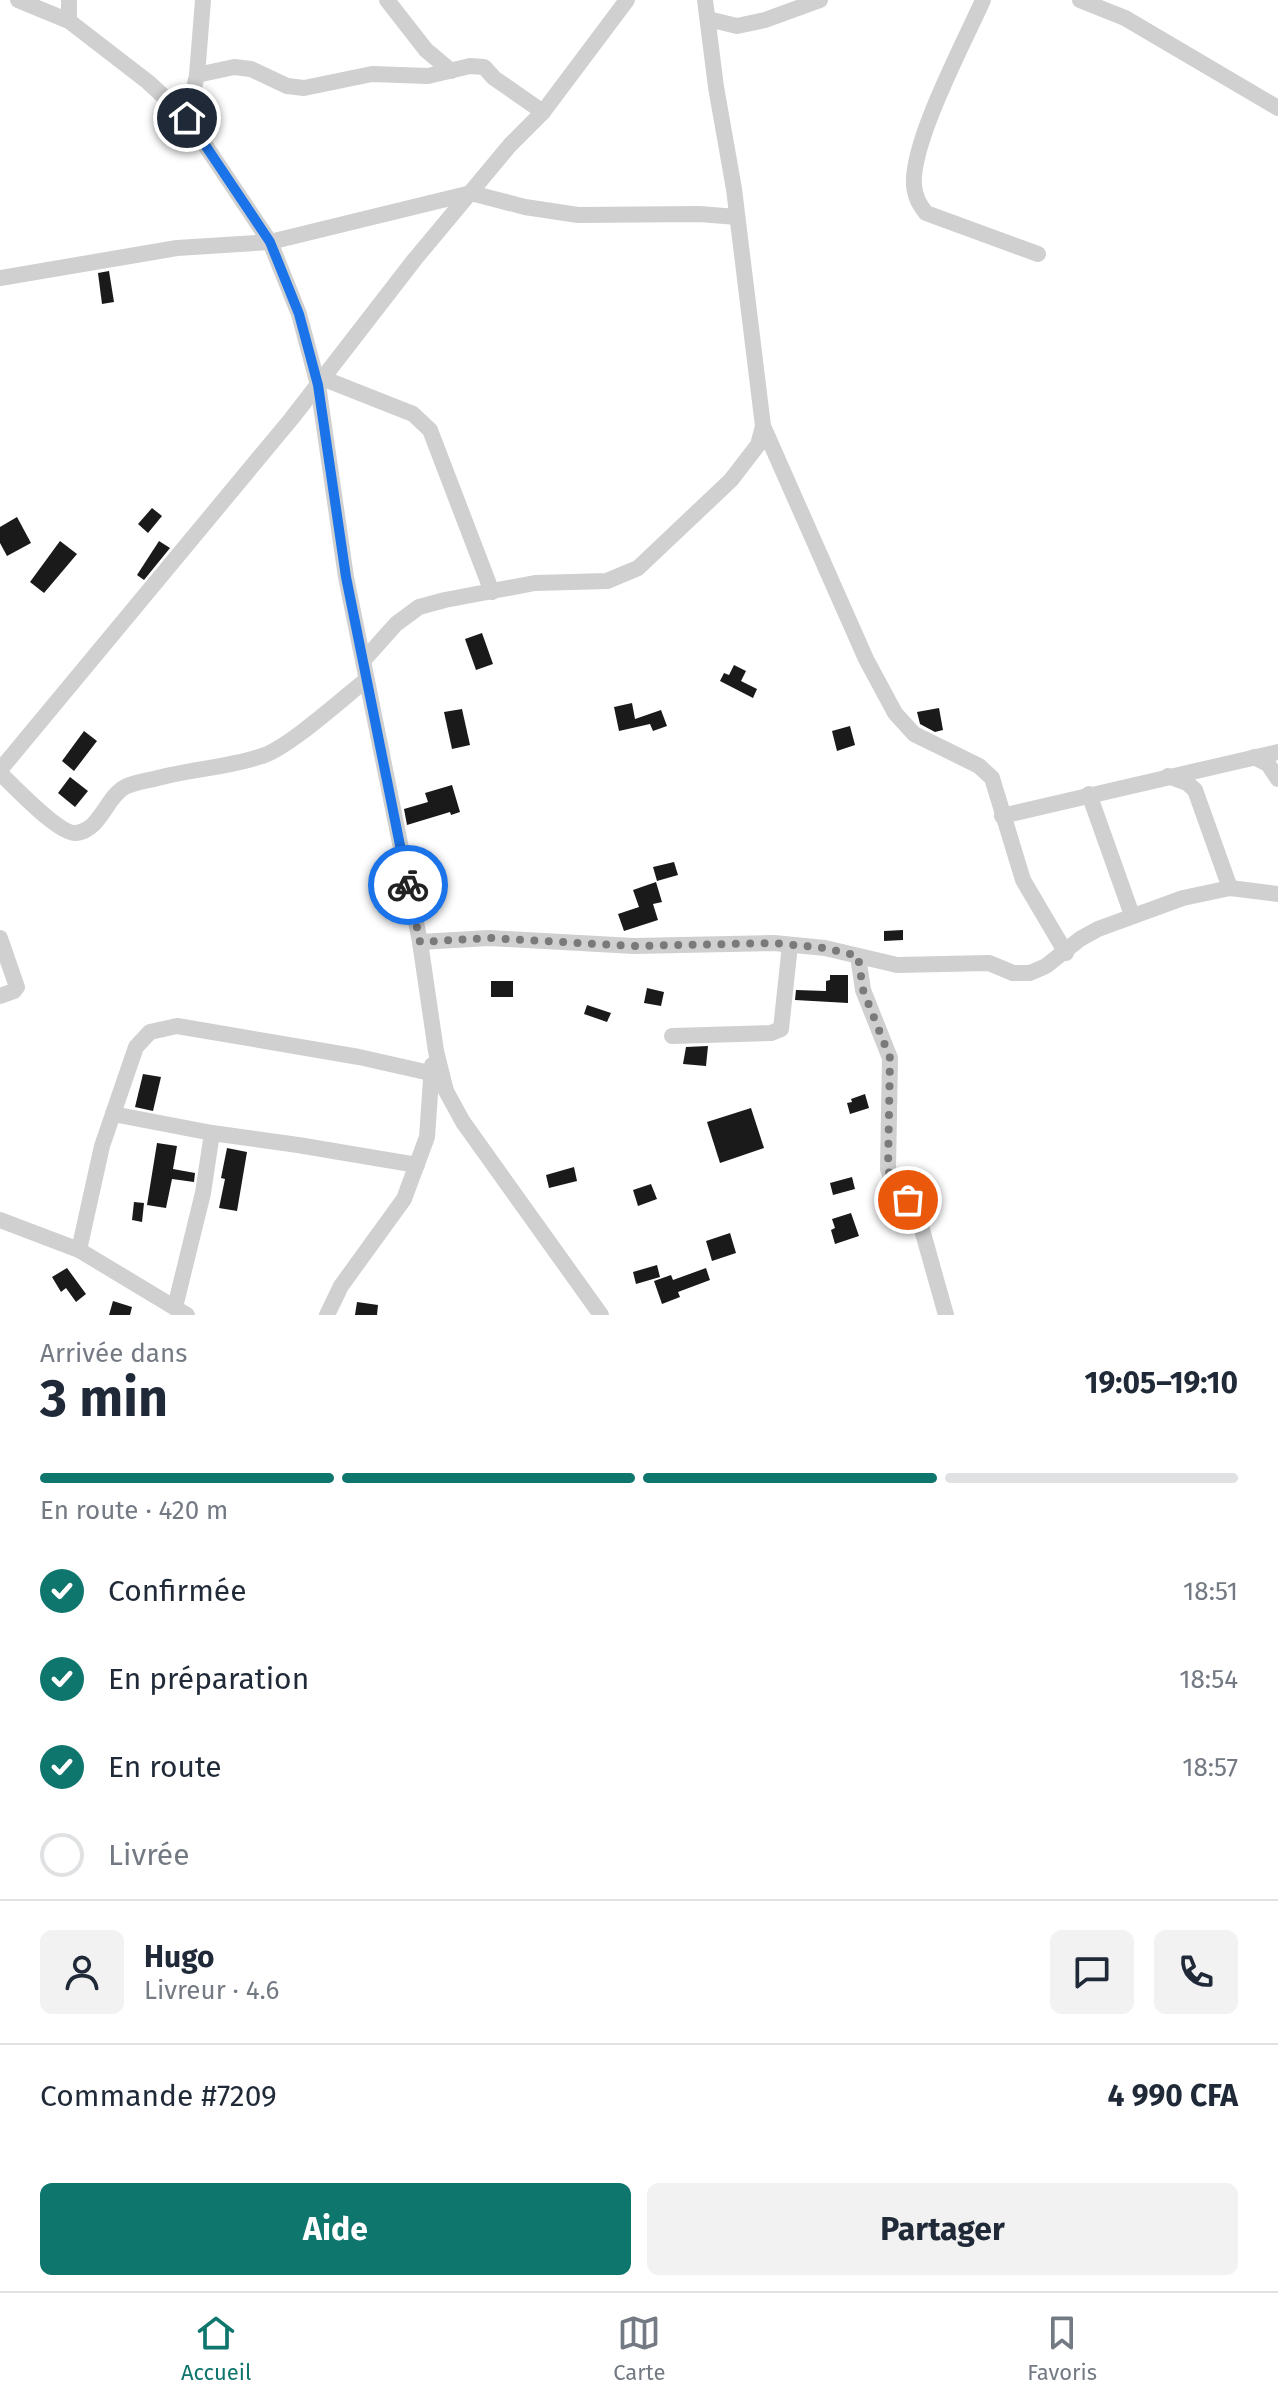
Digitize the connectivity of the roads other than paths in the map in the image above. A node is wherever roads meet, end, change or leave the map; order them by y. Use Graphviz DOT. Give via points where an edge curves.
graph roads {
  1 [pos="18,0"];
  2 [pos="69,0"];
  3 [pos="203,0"];
  4 [pos="387,0"];
  5 [pos="627,0"];
  6 [pos="705,0"];
  7 [pos="820,0"];
  8 [pos="983,0"];
  9 [pos="1080,0"];
  10 [pos="708,19"];
  11 [pos="69,21"];
  12 [pos="451,71"];
  13 [pos="197,75"];
  14 [pos="1278,108"];
  15 [pos="543,112"];
  16 [pos="187,118"];
  17 [pos="471,193"];
  18 [pos="737,217"];
  19 [pos="270,242"];
  20 [pos="1038,254"];
  21 [pos="0,278"];
  22 [pos="320,382"];
  23 [pos="763,426"];
  24 [pos="492,592"];
  25 [pos="363,661"];
  26 [pos="366,680"];
  27 [pos="1278,752"];
  28 [pos="1254,757"];
  29 [pos="0,771"];
  30 [pos="1166,776"];
  31 [pos="1278,779"];
  32 [pos="1089,794"];
  33 [pos="1002,816"];
  34 [pos="1230,888"];
  35 [pos="1278,894"];
  36 [pos="1132,915"];
  37 [pos="0,938"];
  38 [pos="420,942"];
  39 [pos="790,945"];
  40 [pos="1066,953"];
  41 [pos="858,956"];
  42 [pos="0,996"];
  43 [pos="672,1036"];
  44 [pos="436,1051"];
  45 [pos="430,1073"];
  46 [pos="113,1114"];
  47 [pos="212,1133"];
  48 [pos="417,1165"];
  49 [pos="0,1220"];
  50 [pos="79,1250"];
  51 [pos="181,1311"];
  52 [pos="327,1315"];
  53 [pos="601,1315"];
  54 [pos="946,1315"];
  1 -- 11 [label="street"];
  2 -- 11 [label="street"];
  3 -- 13 [label="street"];
  4 -- 12 [label="street" via="426,50"];
  5 -- 15 [label="street"];
  6 -- 10 [label="street"];
  7 -- 10 [label="street" via="737,26"];
  8 -- 20 [label="street" via="931,116 914,184 926,213"];
  9 -- 14 [label="street" via="1125,18"];
  10 -- 18 [label="street"];
  11 -- 16 [label="street"];
  12 -- 13 [label="street" via="428,76 372,74 304,88 251,69"];
  12 -- 15 [label="street" via="484,67"];
  13 -- 16 [label="street"];
  15 -- 17 [label="street"];
  16 -- 19 [label="street"];
  17 -- 18 [label="street" via="578,215"];
  17 -- 19 [label="street"];
  17 -- 22 [label="street"];
  18 -- 23 [label="street"];
  19 -- 21 [label="street" via="177,248"];
  19 -- 22 [label="street"];
  22 -- 24 [label="street" via="424,422"];
  22 -- 25 [label="street" via="346,577"];
  22 -- 29 [label="street"];
  23 -- 24 [label="street" via="758,445 731,480 638,568 607,581 535,583"];
  23 -- 33 [label="street" via="895,713 914,734 979,766 992,778"];
  24 -- 25 [label="street" via="419,607"];
  25 -- 26 [label="street"];
  26 -- 29 [label="street" via="266,755 123,788 99,819 75,833 43,813"];
  26 -- 38 [label="street"];
  27 -- 28 [label="street"];
  28 -- 30 [label="street"];
  28 -- 31 [label="street" via="1268,764"];
  30 -- 32 [label="street"];
  30 -- 34 [label="street" via="1195,790"];
  32 -- 33 [label="street"];
  32 -- 36 [label="street"];
  33 -- 40 [label="street" via="1023,880"];
  34 -- 35 [label="street"];
  34 -- 36 [label="street"];
  36 -- 40 [label="street" via="1080,939"];
  37 -- 42 [label="street" via="17,987"];
  38 -- 39 [label="street" via="489,938 634,946"];
  38 -- 44 [label="street"];
  39 -- 41 [label="street"];
  39 -- 43 [label="street" via="781,1029"];
  40 -- 41 [label="street" via="1030,973 1013,973 989,963 897,965"];
  41 -- 54 [label="street" via="863,990 890,1058 888,1169 921,1226"];
  44 -- 45 [label="street"];
  44 -- 53 [label="street" via="446,1091 463,1122"];
  45 -- 46 [label="street" via="177,1026 150,1032 136,1047"];
  45 -- 48 [label="street" via="427,1137"];
  46 -- 47 [label="street"];
  46 -- 50 [label="street"];
  47 -- 48 [label="street"];
  47 -- 51 [label="street"];
  48 -- 52 [label="street" via="404,1199 341,1286"];
  49 -- 50 [label="street"];
  50 -- 51 [label="street"];
}
